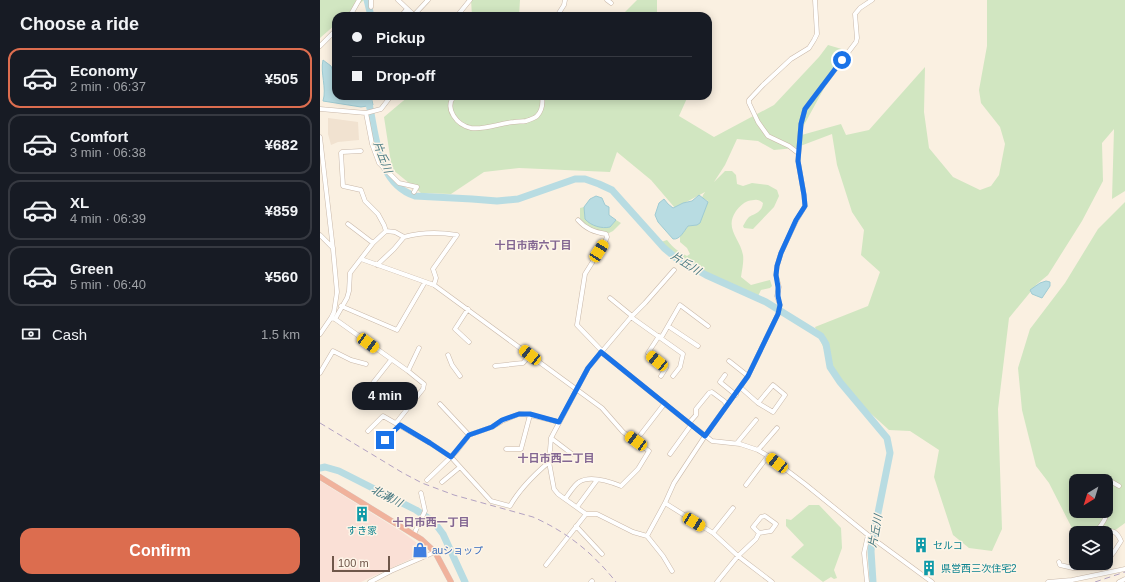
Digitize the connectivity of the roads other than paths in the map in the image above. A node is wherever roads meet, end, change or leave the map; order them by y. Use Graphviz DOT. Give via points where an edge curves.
graph roads {
  1 [pos="359,0"];
  2 [pos="371,0"];
  3 [pos="398,0"];
  4 [pos="428,0"];
  5 [pos="470,0"];
  6 [pos="565,0"];
  7 [pos="815,0"];
  8 [pos="872,0"];
  9 [pos="371,7"];
  10 [pos="407,10"];
  11 [pos="352,12"];
  12 [pos="409,12"];
  13 [pos="418,12"];
  14 [pos="460,12"];
  15 [pos="560,12"];
  16 [pos="332,34"];
  17 [pos="320,46"];
  18 [pos="388,100"];
  19 [pos="452,100"];
  20 [pos="543,100"];
  21 [pos="320,109"];
  22 [pos="366,113"];
  23 [pos="320,137"];
  24 [pos="361,151"];
  25 [pos="798,153"];
  26 [pos="321,162"];
  27 [pos="414,192"];
  28 [pos="578,220"];
  29 [pos="348,224"];
  30 [pos="386,231"];
  31 [pos="320,235"];
  32 [pos="404,237"];
  33 [pos="373,243"];
  34 [pos="333,249"];
  35 [pos="360,259"];
  36 [pos="377,265"];
  37 [pos="674,270"];
  38 [pos="425,282"];
  39 [pos="434,285"];
  40 [pos="610,298"];
  41 [pos="341,306"];
  42 [pos="468,309"];
  43 [pos="632,316"];
  44 [pos="331,320"];
  45 [pos="668,326"];
  46 [pos="708,326"];
  47 [pos="320,327"];
  48 [pos="320,334"];
  49 [pos="660,337"];
  50 [pos="469,342"];
  51 [pos="698,346"];
  52 [pos="419,348"];
  53 [pos="602,351"];
  54 [pos="448,355"];
  55 [pos="530,355"];
  56 [pos="391,360"];
  57 [pos="729,361"];
  58 [pos="366,364"];
  59 [pos="495,366"];
  60 [pos="408,371"];
  61 [pos="320,373"];
  62 [pos="725,375"];
  63 [pos="460,376"];
  64 [pos="661,376"];
  65 [pos="673,376"];
  66 [pos="748,376"];
  67 [pos="369,388"];
  68 [pos="741,388"];
  69 [pos="576,389"];
  70 [pos="736,395"];
  71 [pos="664,403"];
  72 [pos="758,403"];
  73 [pos="440,404"];
  74 [pos="727,405"];
  75 [pos="530,414"];
  76 [pos="756,420"];
  77 [pos="559,422"];
  78 [pos="398,424"];
  79 [pos="690,424"];
  80 [pos="777,428"];
  81 [pos="368,431"];
  82 [pos="641,434"];
  83 [pos="469,435"];
  84 [pos="705,436"];
  85 [pos="551,438"];
  86 [pos="385,440"];
  87 [pos="737,444"];
  88 [pos="506,449"];
  89 [pos="758,450"];
  90 [pos="572,454"];
  91 [pos="670,454"];
  92 [pos="768,456"];
  93 [pos="451,457"];
  94 [pos="549,462"];
  95 [pos="460,467"];
  96 [pos="320,477"];
  97 [pos="427,480"];
  98 [pos="597,480"];
  99 [pos="442,482"];
  100 [pos="1113,483"];
  101 [pos="746,485"];
  102 [pos="1119,486"];
  103 [pos="421,493"];
  104 [pos="565,499"];
  105 [pos="666,503"];
  106 [pos="577,507"];
  107 [pos="733,508"];
  108 [pos="586,514"];
  109 [pos="576,526"];
  110 [pos="1113,531"];
  111 [pos="713,533"];
  112 [pos="759,533"];
  113 [pos="414,534"];
  114 [pos="869,535"];
  115 [pos="647,536"];
  116 [pos="435,552"];
  117 [pos="1113,553"];
  118 [pos="602,554"];
  119 [pos="738,556"];
  120 [pos="1059,562"];
  121 [pos="546,565"];
  122 [pos="1069,567"];
  123 [pos="1125,569"];
  124 [pos="1102,570"];
  125 [pos="672,571"];
  126 [pos="1102,574"];
  127 [pos="926,578"];
  128 [pos="1125,579"];
  129 [pos="370,582"];
  130 [pos="451,582"];
  131 [pos="717,582"];
  132 [pos="772,582"];
  133 [pos="867,582"];
  134 [pos="923,582"];
  135 [pos="932,582"];
  136 [pos="1048,582"];
  137 [pos="1119,582"];
  1 -- 11 [label="street"];
  2 -- 9 [label="street"];
  3 -- 10 [label="street"];
  4 -- 13 [label="street"];
  5 -- 14 [label="street"];
  6 -- 15 [label="street"];
  7 -- 25 [label="street" via="817,34 809,48 791,59 749,100 758,122 768,136"];
  8 -- 25 [label="street" via="855,14 856,42 805,109"];
  10 -- 12 [label="street"];
  16 -- 17 [label="street"];
  18 -- 22 [label="street" via="381,109"];
  19 -- 20 [label="street" via="450,108 453,115 462,124 471,128 526,121 536,117"];
  21 -- 22 [label="street"];
  22 -- 27 [label="street" via="379,163 399,183 418,187"];
  23 -- 26 [label="street"];
  24 -- 30 [label="street" via="342,152 343,186 361,190 365,201 378,214"];
  25 -- 66 [label="street" via="805,206 796,220 777,266 779,309"];
  26 -- 34 [label="street"];
  28 -- 53 [label="street" via="589,230 606,234 607,237 585,274 577,325"];
  29 -- 33 [label="street"];
  30 -- 32 [label="street"];
  30 -- 33 [label="street"];
  31 -- 34 [label="street"];
  32 -- 36 [label="street"];
  32 -- 39 [label="street" via="418,233 457,235 433,269 436,278"];
  33 -- 35 [label="street"];
  34 -- 44 [label="street" via="337,296"];
  35 -- 36 [label="street"];
  35 -- 41 [label="street" via="350,273 349,291"];
  36 -- 38 [label="street"];
  37 -- 43 [label="street"];
  38 -- 39 [label="street"];
  38 -- 41 [label="street" via="397,330"];
  39 -- 42 [label="street"];
  40 -- 43 [label="street"];
  41 -- 44 [label="street"];
  42 -- 50 [label="street" via="455,329"];
  42 -- 55 [label="street"];
  43 -- 49 [label="street"];
  43 -- 53 [label="street"];
  44 -- 47 [label="street"];
  44 -- 48 [label="street"];
  44 -- 56 [label="street"];
  45 -- 46 [label="street" via="680,305"];
  45 -- 49 [label="street"];
  45 -- 51 [label="street"];
  49 -- 64 [label="street" via="648,353 666,368"];
  49 -- 65 [label="street" via="683,354 680,367"];
  52 -- 60 [label="street"];
  53 -- 69 [label="street"];
  53 -- 71 [label="street"];
  54 -- 63 [label="street"];
  55 -- 59 [label="street" via="523,363"];
  55 -- 69 [label="street"];
  56 -- 60 [label="street"];
  56 -- 67 [label="street"];
  57 -- 66 [label="street"];
  58 -- 61 [label="street" via="333,351"];
  60 -- 78 [label="street" via="424,384"];
  62 -- 70 [label="street" via="720,382"];
  66 -- 68 [label="street"];
  68 -- 70 [label="street"];
  68 -- 72 [label="street"];
  69 -- 77 [label="street"];
  69 -- 98 [label="street" via="602,408 623,432 649,451 638,469 621,486"];
  70 -- 74 [label="street"];
  71 -- 79 [label="street"];
  71 -- 82 [label="street"];
  72 -- 72 [label="street" via="773,386 785,395 773,412"];
  73 -- 83 [label="street"];
  74 -- 79 [label="street" via="712,392 709,393 696,409 696,415"];
  74 -- 84 [label="street"];
  75 -- 77 [label="street"];
  75 -- 83 [label="street" via="519,414"];
  75 -- 88 [label="street" via="521,449"];
  76 -- 87 [label="street"];
  77 -- 85 [label="street"];
  78 -- 81 [label="street" via="383,416"];
  78 -- 86 [label="street"];
  78 -- 93 [label="street"];
  79 -- 84 [label="street"];
  79 -- 91 [label="street"];
  80 -- 89 [label="street"];
  83 -- 93 [label="street"];
  84 -- 87 [label="street" via="712,441"];
  84 -- 105 [label="street" via="674,483"];
  85 -- 90 [label="street"];
  85 -- 94 [label="street"];
  87 -- 89 [label="street"];
  89 -- 92 [label="street"];
  92 -- 101 [label="street"];
  92 -- 114 [label="street"];
  93 -- 95 [label="street"];
  93 -- 97 [label="street"];
  94 -- 95 [label="street" via="535,474 510,506 491,501"];
  94 -- 104 [label="street" via="554,488"];
  95 -- 99 [label="street"];
  96 -- 113 [label="highway"];
  98 -- 104 [label="street" via="578,482"];
  98 -- 106 [label="street"];
  100 -- 102 [label="street"];
  103 -- 113 [label="street" via="425,511"];
  104 -- 106 [label="street"];
  105 -- 111 [label="street"];
  105 -- 115 [label="street"];
  106 -- 108 [label="street"];
  107 -- 111 [label="street"];
  108 -- 109 [label="street"];
  108 -- 115 [label="street" via="598,514 633,532"];
  109 -- 118 [label="street"];
  109 -- 121 [label="street"];
  110 -- 117 [label="street" via="1121,541"];
  111 -- 119 [label="street"];
  112 -- 112 [label="street" via="771,531 776,524 765,516 761,517 753,527"];
  112 -- 119 [label="street" via="756,540"];
  113 -- 116 [label="highway"];
  114 -- 127 [label="street"];
  114 -- 133 [label="street" via="864,553"];
  115 -- 125 [label="street"];
  116 -- 129 [label="street"];
  116 -- 130 [label="highway"];
  119 -- 131 [label="street"];
  119 -- 132 [label="street"];
  120 -- 122 [label="street" via="1060,565"];
  123 -- 126 [label="street"];
  124 -- 126 [label="street"];
  126 -- 136 [label="street"];
  127 -- 134 [label="street"];
  127 -- 135 [label="street"];
  128 -- 137 [label="street"];
}
